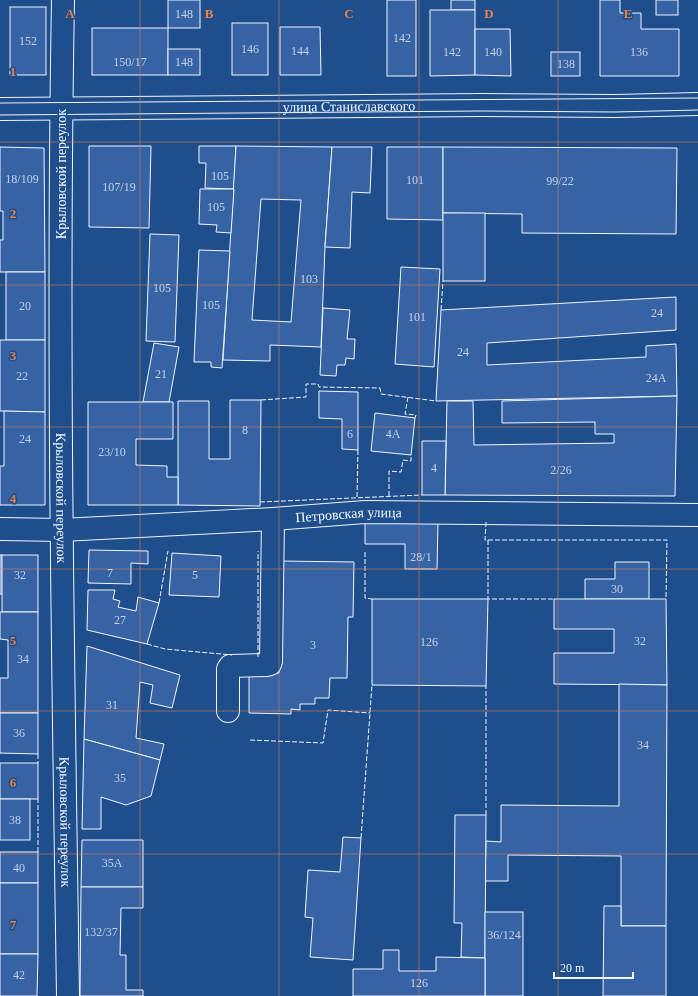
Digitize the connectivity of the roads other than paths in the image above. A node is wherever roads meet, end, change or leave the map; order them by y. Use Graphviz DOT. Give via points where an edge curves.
graph roads {
  1 [pos="63,0"];
  2 [pos="698,104"];
  3 [pos="0,109"];
  4 [pos="61,109"];
  5 [pos="698,515"];
  6 [pos="273,519"];
  7 [pos="0,529"];
  8 [pos="62,530"];
  9 [pos="228,711"];
  10 [pos="68,996"];
  1 -- 4 [label="street, Крыловской переулок"];
  2 -- 4 [label="street, улица Станиславского"];
  3 -- 4 [label="street, улица Станиславского"];
  4 -- 8 [label="street, Крыловской переулок"];
  5 -- 6 [label="street, Петровская улица" via="365,512"];
  6 -- 8 [label="street, Петровская улица"];
  6 -- 9 [label="street" via="271,661 266,665 230,666"];
  7 -- 8 [label="street, Петровская улица"];
  8 -- 10 [label="street, Крыловской переулок"];
}
